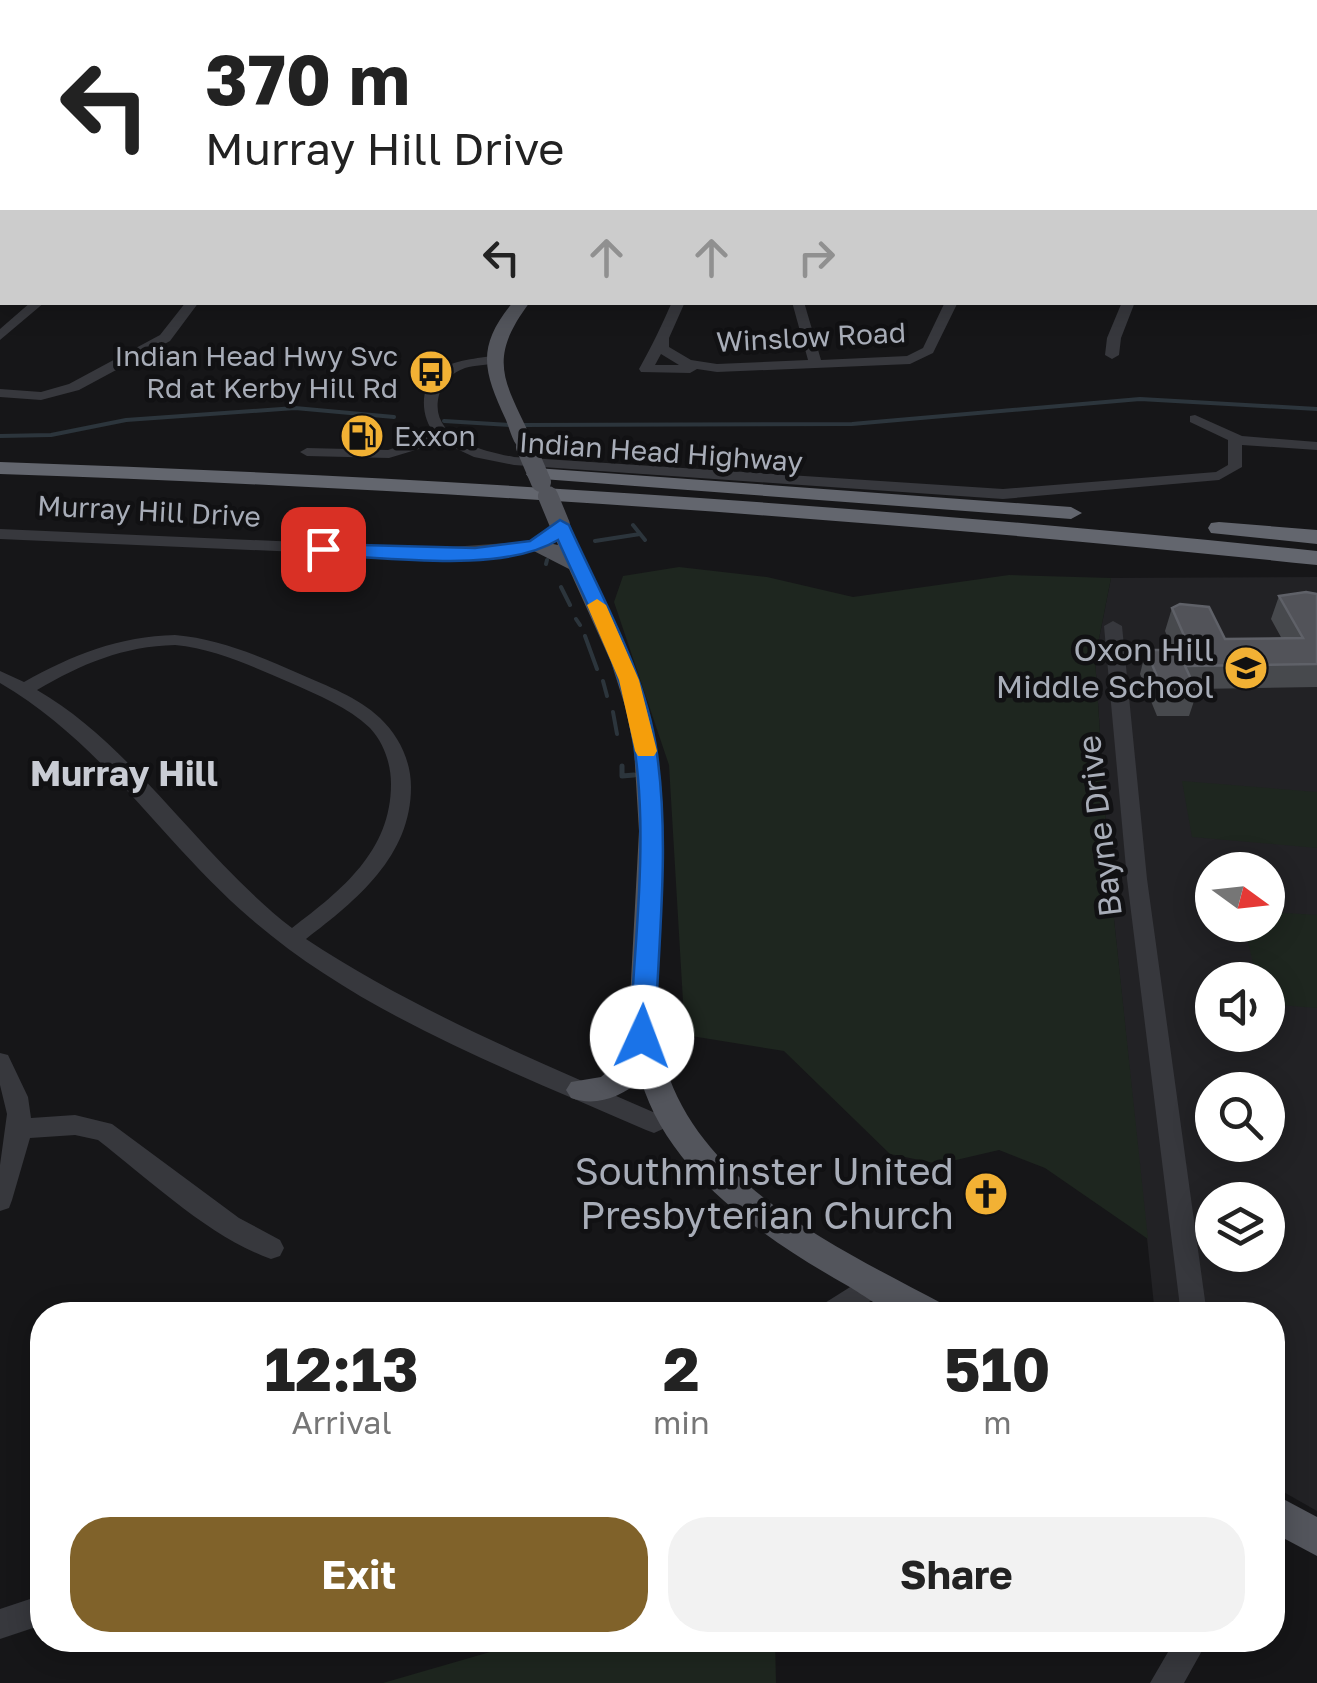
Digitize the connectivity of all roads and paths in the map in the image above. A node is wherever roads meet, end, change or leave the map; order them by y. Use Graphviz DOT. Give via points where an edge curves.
graph roads {
  1 [pos="35,305"];
  2 [pos="190,305"];
  3 [pos="519,305"];
  4 [pos="677,305"];
  5 [pos="799,305"];
  6 [pos="951,305"];
  7 [pos="1127,305"];
  8 [pos="0,336"];
  9 [pos="662,347"];
  10 [pos="1112,355"];
  11 [pos="492,360"];
  12 [pos="816,364"];
  13 [pos="702,368"];
  14 [pos="0,394"];
  15 [pos="1196,419"];
  16 [pos="442,437"];
  17 [pos="1235,438"];
  18 [pos="1317,446"];
  19 [pos="0,449"];
  20 [pos="306,452"];
  21 [pos="0,470"];
  22 [pos="545,489"];
  23 [pos="560,525"];
  24 [pos="1202,527"];
  25 [pos="0,534"];
  26 [pos="1317,537"];
  27 [pos="534,546"];
  28 [pos="1317,558"];
  29 [pos="578,565"];
  30 [pos="1113,626"];
  31 [pos="0,676"];
  32 [pos="25,689"];
  33 [pos="294,938"];
  34 [pos="646,1056"];
  35 [pos="0,1062"];
  36 [pos="581,1090"];
  37 [pos="668,1116"];
  38 [pos="22,1130"];
  39 [pos="0,1200"];
  40 [pos="271,1248"];
  41 [pos="874,1284"];
  42 [pos="848,1302"];
  43 [pos="907,1302"];
  44 [pos="1192,1302"];
  45 [pos="1285,1520"];
  46 [pos="1317,1538"];
  47 [pos="30,1614"];
  48 [pos="0,1624"];
  49 [pos="1185,1652"];
  50 [pos="1166,1683"];
  1 -- 8 [label="street"];
  2 -- 14 [label="street" via="165,338 74,387 41,396"];
  3 -- 11 [label="main road" via="498,330"];
  4 -- 9 [label="street"];
  5 -- 12 [label="street"];
  6 -- 12 [label="street, Winslow Road" via="920,356"];
  7 -- 10 [label="street"];
  9 -- 13 [label="street, Winslow Road"];
  9 -- 13 [label="street, Winslow Road" via="646,369"];
  11 -- 16 [label="street" via="454,368 436,382 432,418"];
  11 -- 22 [label="main road, bridge"];
  12 -- 13 [label="street, Winslow Road"];
  15 -- 17 [label="street"];
  16 -- 17 [label="street" via="466,451 514,461 1003,494 1210,478 1236,467"];
  16 -- 20 [label="street" via="389,454"];
  17 -- 18 [label="street"];
  19 -- 22 [label="highway" via="88,461"];
  19 -- 24 [label="highway, Indian Head Highway" via="776,489"];
  21 -- 22 [label="highway"];
  21 -- 28 [label="highway, Indian Head Highway"];
  22 -- 23 [label="main road, bridge"];
  22 -- 24 [label="highway"];
  22 -- 28 [label="highway"];
  23 -- 27 [label="main road"];
  23 -- 29 [label="main road"];
  24 -- 26 [label="highway, Indian Head Highway"];
  25 -- 27 [label="street, Murray Hill Drive" via="475,554"];
  27 -- 29 [label="main road"];
  29 -- 34 [label="main road" via="629,680 646,752"];
  30 -- 44 [label="street, Bayne Drive" via="1137,879"];
  31 -- 32 [label="street"];
  32 -- 33 [label="street" via="114,760 258,912"];
  32 -- 33 [label="street" via="98,651 178,640 284,674 375,723 399,764 402,799 393,837 359,884"];
  33 -- 36 [label="street" via="368,987"];
  34 -- 36 [label="main road" via="623,1081 597,1092"];
  34 -- 37 [label="main road"];
  35 -- 38 [label="street"];
  36 -- 37 [label="street" via="654,1123"];
  37 -- 41 [label="main road" via="748,1203"];
  38 -- 39 [label="street"];
  38 -- 40 [label="street" via="75,1125 104,1131 230,1226"];
  41 -- 42 [label="street"];
  41 -- 43 [label="main road"];
  45 -- 46 [label="main road"];
  47 -- 48 [label="street"];
  49 -- 50 [label="street"];
}
